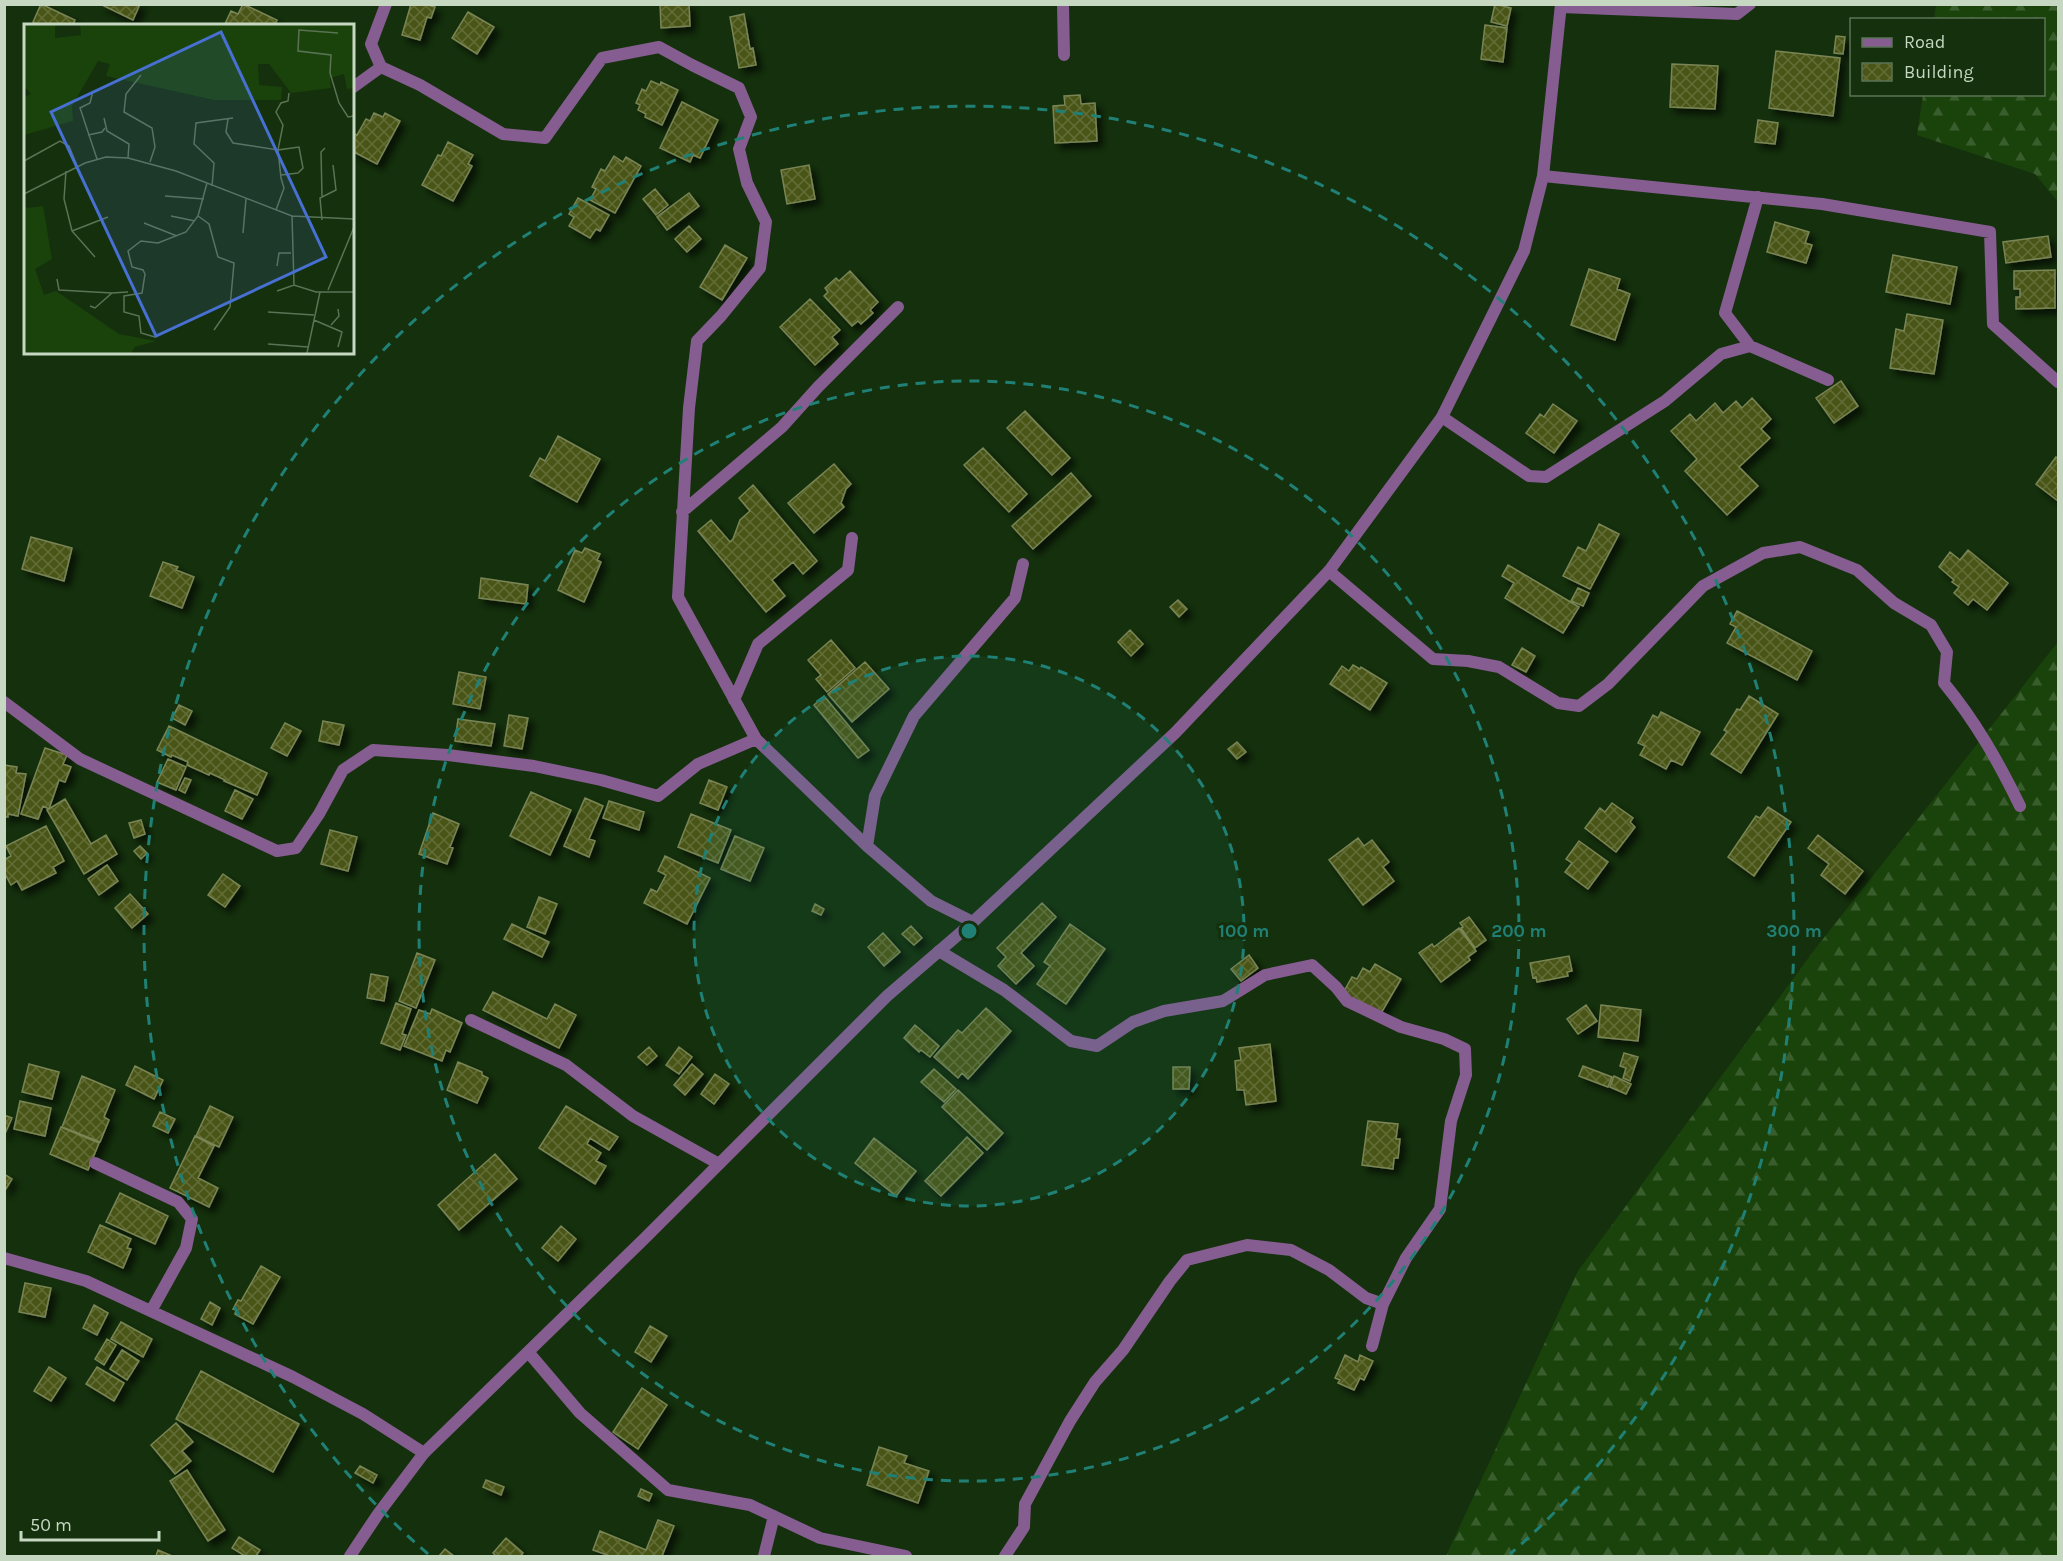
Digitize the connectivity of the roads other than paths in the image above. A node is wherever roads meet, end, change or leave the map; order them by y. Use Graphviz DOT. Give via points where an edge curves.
graph roads {
  1 [pos="386,4"];
  2 [pos="1063,4"];
  3 [pos="1750,4"];
  4 [pos="1561,6"];
  5 [pos="1065,54"];
  6 [pos="381,68"];
  7 [pos="354,87"];
  8 [pos="1543,176"];
  9 [pos="1758,197"];
  10 [pos="898,308"];
  11 [pos="1750,346"];
  12 [pos="1828,380"];
  13 [pos="2058,382"];
  14 [pos="1442,417"];
  15 [pos="682,512"];
  16 [pos="852,538"];
  17 [pos="1023,564"];
  18 [pos="1329,570"];
  19 [pos="734,700"];
  20 [pos="4,702"];
  21 [pos="756,739"];
  22 [pos="2020,806"];
  23 [pos="867,846"];
  24 [pos="973,922"];
  25 [pos="939,951"];
  26 [pos="471,1020"];
  27 [pos="95,1163"];
  28 [pos="719,1164"];
  29 [pos="4,1258"];
  30 [pos="1383,1304"];
  31 [pos="152,1311"];
  32 [pos="1372,1346"];
  33 [pos="529,1353"];
  34 [pos="424,1453"];
  35 [pos="774,1516"];
  36 [pos="350,1557"];
  37 [pos="764,1557"];
  38 [pos="906,1557"];
  39 [pos="1005,1557"];
  1 -- 6 [label="street" via="371,44"];
  2 -- 5 [label="street"];
  3 -- 4 [label="street" via="1737,14"];
  4 -- 8 [label="street"];
  6 -- 7 [label="street"];
  6 -- 15 [label="street" via="503,134 544,138 602,58 659,46 739,88 751,117 739,149 747,183 766,222 760,268 698,341"];
  8 -- 9 [label="street"];
  8 -- 14 [label="street" via="1524,251"];
  9 -- 11 [label="street" via="1725,313"];
  9 -- 13 [label="street" via="1990,232 1993,324"];
  10 -- 15 [label="street" via="782,427"];
  11 -- 12 [label="street"];
  11 -- 14 [label="street" via="1721,354 1665,401 1546,477 1529,476"];
  14 -- 18 [label="street"];
  15 -- 19 [label="street" via="678,597"];
  16 -- 19 [label="street" via="848,570 758,645"];
  17 -- 23 [label="street" via="1015,598 914,716 875,796"];
  18 -- 22 [label="street" via="1433,659 1499,667 1558,703 1579,705 1608,684 1703,586 1763,553 1800,547 1857,570 1894,603 1931,625 1947,652 1944,683 1968,712"];
  18 -- 24 [label="street" via="1175,733"];
  19 -- 21 [label="street"];
  20 -- 21 [label="street" via="80,759 277,851 296,848 320,814 343,770 373,750 534,766 658,796 698,764"];
  21 -- 23 [label="street"];
  23 -- 24 [label="street" via="931,901"];
  24 -- 25 [label="street"];
  25 -- 28 [label="street" via="887,996"];
  25 -- 30 [label="street" via="1004,990 1071,1041 1097,1046 1133,1022 1164,1011 1223,1001 1265,975 1312,965 1347,1001 1401,1027 1465,1049 1466,1074 1451,1121 1440,1209 1406,1258"];
  26 -- 28 [label="street" via="566,1065 633,1116"];
  27 -- 31 [label="street" via="178,1202 192,1219 186,1248"];
  28 -- 33 [label="street"];
  29 -- 31 [label="street" via="86,1281"];
  30 -- 32 [label="street"];
  30 -- 39 [label="street" via="1366,1298 1329,1270 1291,1250 1247,1245 1187,1260 1070,1421 1025,1504 1024,1527"];
  31 -- 34 [label="street" via="293,1377 363,1414"];
  33 -- 34 [label="street"];
  33 -- 35 [label="street" via="580,1413 668,1490 750,1504"];
  34 -- 36 [label="street"];
  35 -- 37 [label="street"];
  35 -- 38 [label="street" via="819,1538"];
}
